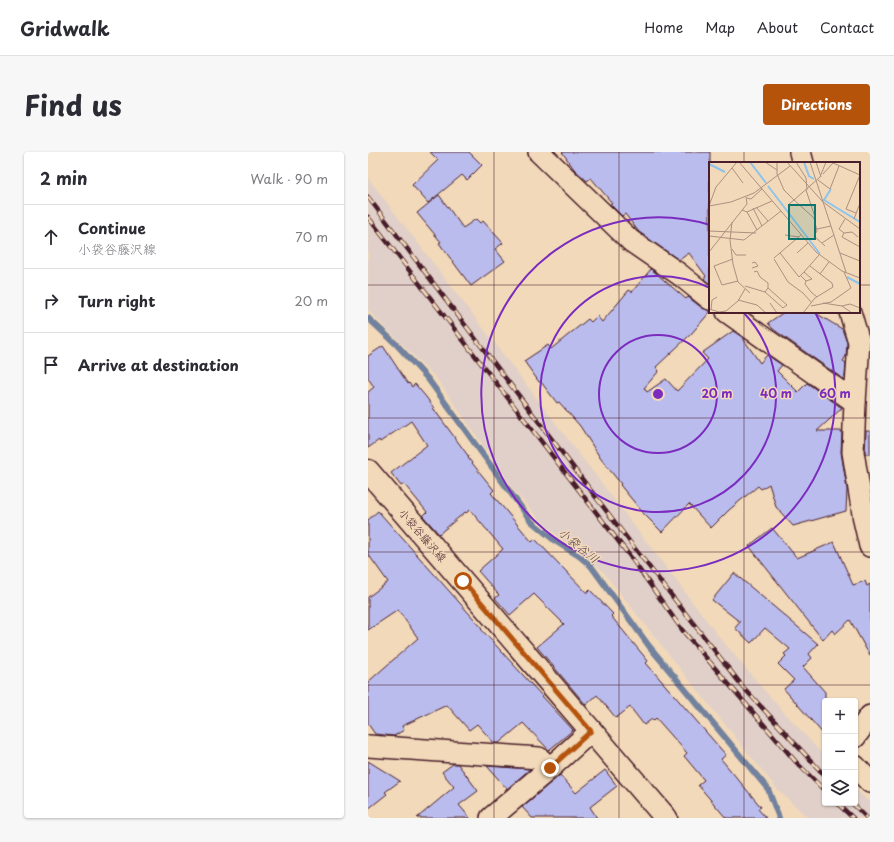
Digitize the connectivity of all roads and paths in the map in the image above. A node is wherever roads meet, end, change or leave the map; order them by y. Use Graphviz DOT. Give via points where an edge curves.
graph roads {
  1 [pos="539,152"];
  2 [pos="800,152"];
  3 [pos="803,162"];
  4 [pos="709,297"];
  5 [pos="728,313"];
  6 [pos="850,313"];
  7 [pos="855,402"];
  8 [pos="368,470"];
  9 [pos="870,546"];
  10 [pos="870,716"];
  11 [pos="591,731"];
  12 [pos="857,734"];
  13 [pos="368,746"];
  14 [pos="550,768"];
  15 [pos="858,769"];
  16 [pos="870,782"];
  17 [pos="491,818"];
  18 [pos="666,818"];
  1 -- 4 [label="street" via="631,241"];
  2 -- 3 [label="street"];
  5 -- 7 [label="street"];
  6 -- 7 [label="street" via="859,342"];
  7 -- 9 [label="street" via="853,452"];
  8 -- 11 [label="main road, 小袋谷藤沢線"];
  10 -- 12 [label="street"];
  11 -- 14 [label="street"];
  11 -- 18 [label="main road, 小袋谷藤沢線"];
  13 -- 14 [label="street" via="538,758"];
  14 -- 17 [label="street"];
  15 -- 16 [label="street"];
}
